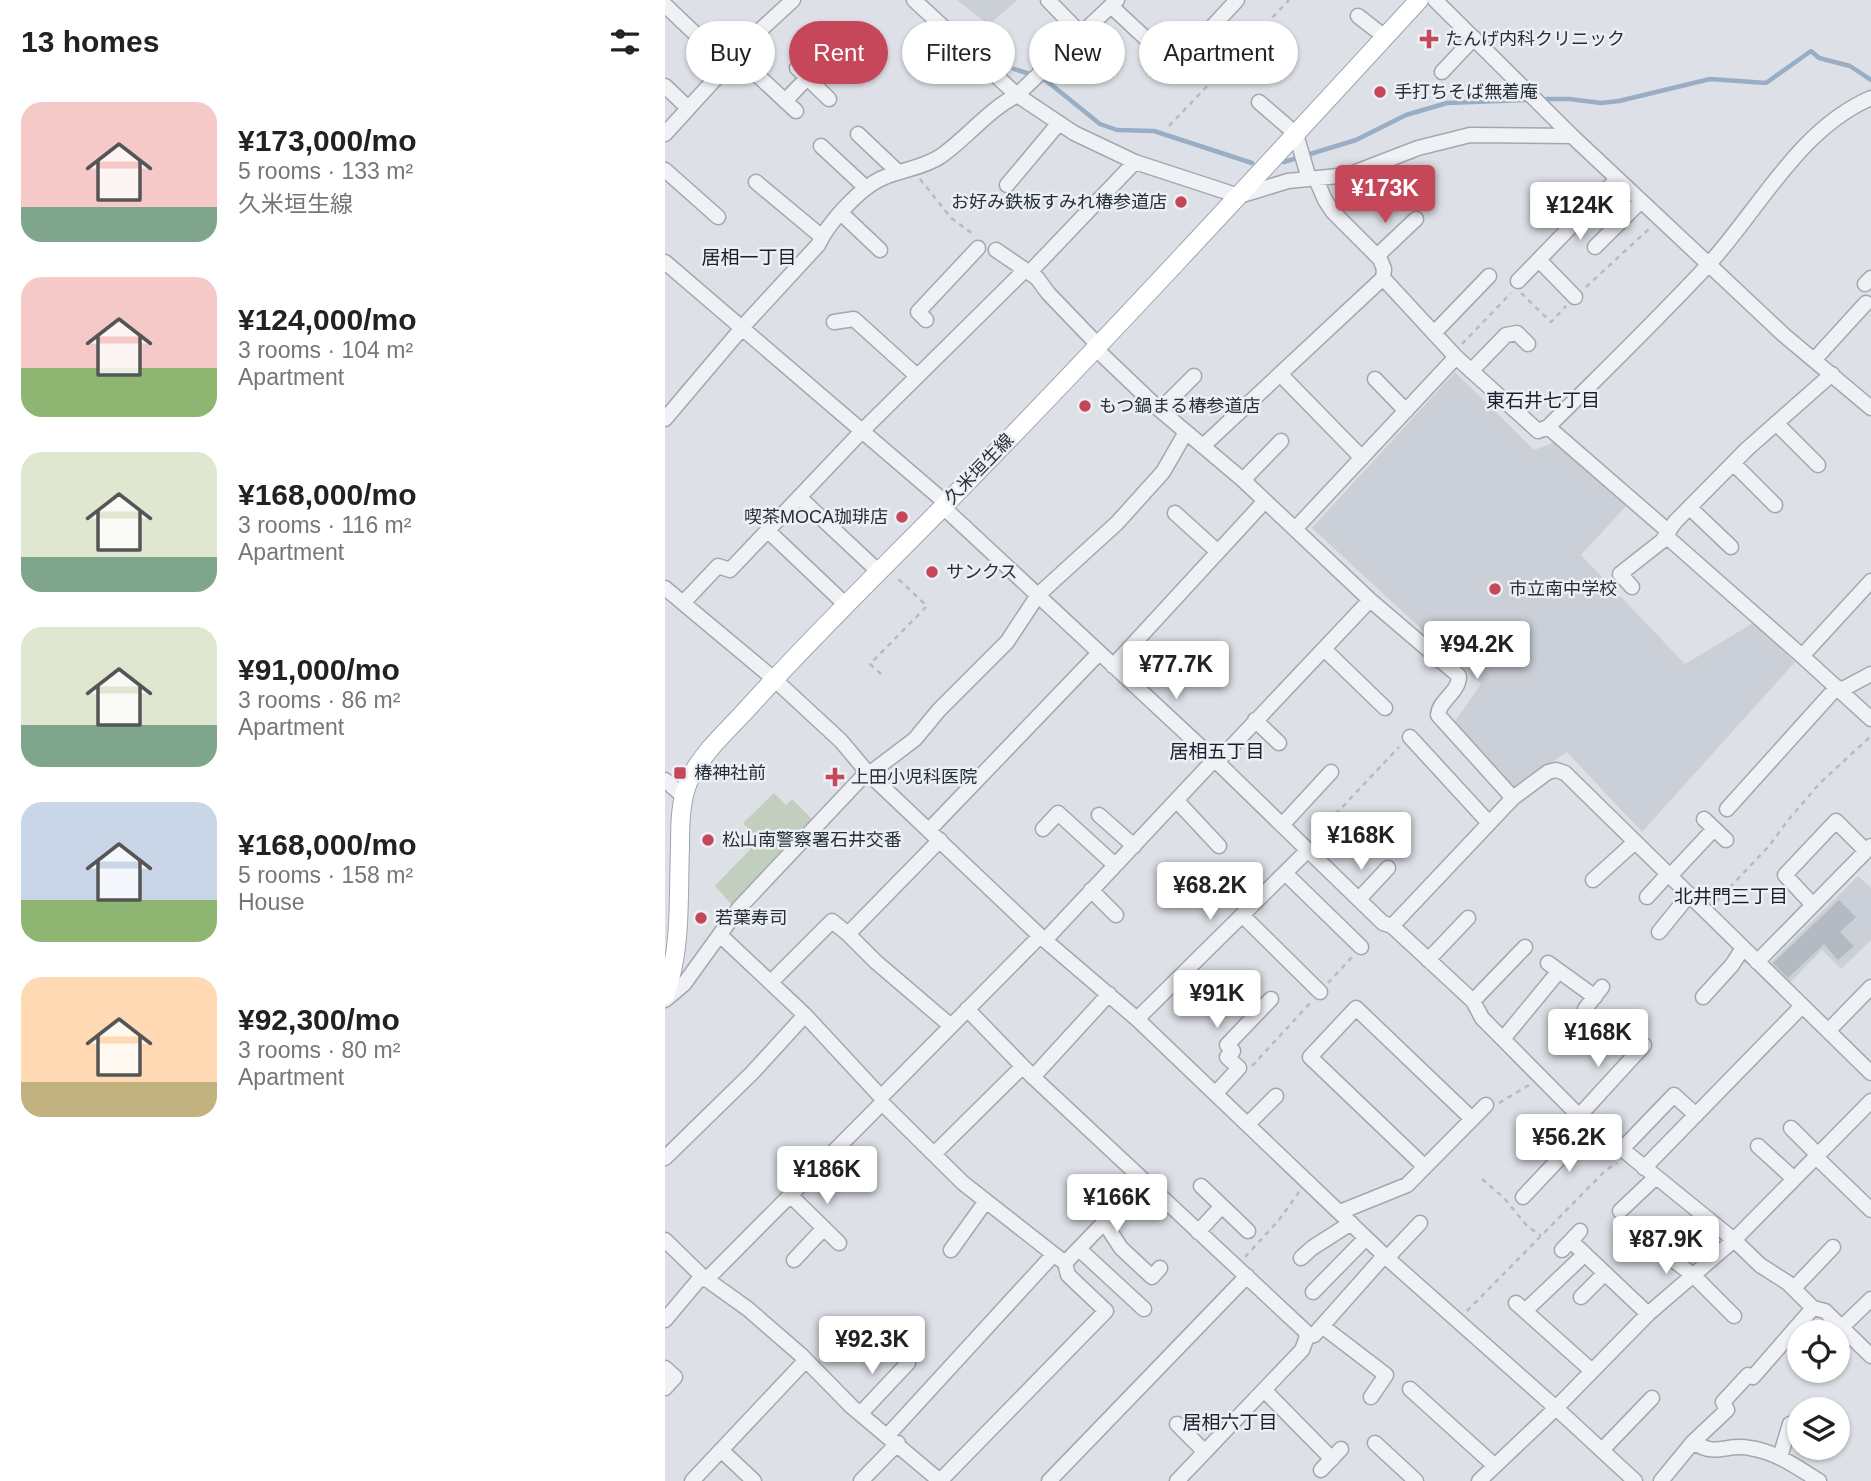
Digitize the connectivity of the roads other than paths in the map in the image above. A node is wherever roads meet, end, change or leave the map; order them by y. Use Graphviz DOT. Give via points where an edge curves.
graph roads {
  1 [pos="793,0"];
  2 [pos="914,0"];
  3 [pos="1048,0"];
  4 [pos="1237,0"];
  5 [pos="1419,0"];
  6 [pos="1435,0"];
  7 [pos="1114,3"];
  8 [pos="665,5"];
  9 [pos="1358,16"];
  10 [pos="772,21"];
  11 [pos="1068,21"];
  12 [pos="1095,21"];
  13 [pos="686,22"];
  14 [pos="1385,37"];
  15 [pos="1474,38"];
  16 [pos="1442,72"];
  17 [pos="710,84"];
  18 [pos="763,84"];
  19 [pos="1029,84"];
  20 [pos="665,86"];
  21 [pos="1017,95"];
  22 [pos="1871,98"];
  23 [pos="829,99"];
  24 [pos="1259,102"];
  25 [pos="688,108"];
  26 [pos="1059,123"];
  27 [pos="665,134"];
  28 [pos="858,134"];
  29 [pos="1296,134"];
  30 [pos="1572,136"];
  31 [pos="821,146"];
  32 [pos="1135,162"];
  33 [pos="1371,167"];
  34 [pos="665,170"];
  35 [pos="898,172"];
  36 [pos="1312,179"];
  37 [pos="1617,179"];
  38 [pos="756,182"];
  39 [pos="1007,185"];
  40 [pos="866,187"];
  41 [pos="1240,196"];
  42 [pos="1395,198"];
  43 [pos="1641,201"];
  44 [pos="842,214"];
  45 [pos="719,217"];
  46 [pos="1416,219"];
  47 [pos="822,237"];
  48 [pos="1595,247"];
  49 [pos="880,250"];
  50 [pos="996,250"];
  51 [pos="1377,256"];
  52 [pos="1539,260"];
  53 [pos="665,262"];
  54 [pos="1708,265"];
  55 [pos="1024,273"];
  56 [pos="1489,276"];
  57 [pos="1383,278"];
  58 [pos="1518,281"];
  59 [pos="1575,297"];
  60 [pos="1866,303"];
  61 [pos="926,320"];
  62 [pos="834,322"];
  63 [pos="742,328"];
  64 [pos="1434,334"];
  65 [pos="1528,344"];
  66 [pos="1097,347"];
  67 [pos="1456,357"];
  68 [pos="1814,360"];
  69 [pos="1471,371"];
  70 [pos="1280,374"];
  71 [pos="1832,374"];
  72 [pos="917,376"];
  73 [pos="1194,376"];
  74 [pos="1375,379"];
  75 [pos="1868,400"];
  76 [pos="1160,410"];
  77 [pos="1406,411"];
  78 [pos="665,419"];
  79 [pos="1776,423"];
  80 [pos="1548,427"];
  81 [pos="862,431"];
  82 [pos="1186,432"];
  83 [pos="1281,441"];
  84 [pos="1204,445"];
  85 [pos="1362,458"];
  86 [pos="1733,463"];
  87 [pos="1818,466"];
  88 [pos="1243,480"];
  89 [pos="799,497"];
  90 [pos="1264,502"];
  91 [pos="944,505"];
  92 [pos="1776,505"];
  93 [pos="1689,508"];
  94 [pos="1175,513"];
  95 [pos="1295,529"];
  96 [pos="767,530"];
  97 [pos="1667,534"];
  98 [pos="1731,547"];
  99 [pos="1218,552"];
  100 [pos="882,569"];
  101 [pos="1871,581"];
  102 [pos="1632,587"];
  103 [pos="665,588"];
  104 [pos="1038,595"];
  105 [pos="1370,600"];
  106 [pos="683,603"];
  107 [pos="846,605"];
  108 [pos="1324,649"];
  109 [pos="1099,653"];
  110 [pos="1802,656"];
  111 [pos="1113,666"];
  112 [pos="1871,674"];
  113 [pos="773,679"];
  114 [pos="1839,688"];
  115 [pos="1385,708"];
  116 [pos="1871,719"];
  117 [pos="1255,720"];
  118 [pos="1410,737"];
  119 [pos="1279,743"];
  120 [pos="1215,761"];
  121 [pos="1331,772"];
  122 [pos="868,773"];
  123 [pos="665,780"];
  124 [pos="684,797"];
  125 [pos="1513,798"];
  126 [pos="1177,801"];
  127 [pos="1727,809"];
  128 [pos="1099,816"];
  129 [pos="1489,823"];
  130 [pos="1283,824"];
  131 [pos="1042,829"];
  132 [pos="935,834"];
  133 [pos="1726,839"];
  134 [pos="1635,842"];
  135 [pos="1134,846"];
  136 [pos="1219,846"];
  137 [pos="1307,848"];
  138 [pos="1869,848"];
  139 [pos="1115,865"];
  140 [pos="1388,868"];
  141 [pos="1285,873"];
  142 [pos="1669,875"];
  143 [pos="1593,880"];
  144 [pos="1091,890"];
  145 [pos="1689,895"];
  146 [pos="1647,897"];
  147 [pos="1359,899"];
  148 [pos="1813,905"];
  149 [pos="1117,915"];
  150 [pos="1242,915"];
  151 [pos="1468,918"];
  152 [pos="1392,926"];
  153 [pos="1659,932"];
  154 [pos="848,934"];
  155 [pos="720,935"];
  156 [pos="1043,937"];
  157 [pos="1361,947"];
  158 [pos="1525,947"];
  159 [pos="1743,948"];
  160 [pos="1428,960"];
  161 [pos="1757,962"];
  162 [pos="771,982"];
  163 [pos="1871,986"];
  164 [pos="1319,992"];
  165 [pos="1109,993"];
  166 [pos="665,998"];
  167 [pos="1703,998"];
  168 [pos="1271,999"];
  169 [pos="1473,1001"];
  170 [pos="1802,1006"];
  171 [pos="967,1009"];
  172 [pos="1585,1009"];
  173 [pos="805,1015"];
  174 [pos="1137,1018"];
  175 [pos="951,1026"];
  176 [pos="1828,1031"];
  177 [pos="1503,1039"];
  178 [pos="1644,1045"];
  179 [pos="1027,1072"];
  180 [pos="1871,1073"];
  181 [pos="1216,1093"];
  182 [pos="1276,1096"];
  183 [pos="882,1100"];
  184 [pos="1871,1101"];
  185 [pos="1486,1105"];
  186 [pos="1696,1115"];
  187 [pos="1472,1119"];
  188 [pos="1584,1121"];
  189 [pos="1248,1124"];
  190 [pos="1791,1128"];
  191 [pos="1758,1146"];
  192 [pos="1626,1152"];
  193 [pos="934,1154"];
  194 [pos="1816,1155"];
  195 [pos="665,1158"];
  196 [pos="1425,1167"];
  197 [pos="1650,1172"];
  198 [pos="1793,1178"];
  199 [pos="1144,1181"];
  200 [pos="1201,1186"];
  201 [pos="790,1195"];
  202 [pos="1523,1197"];
  203 [pos="986,1201"];
  204 [pos="1222,1206"];
  205 [pos="1871,1210"];
  206 [pos="1621,1211"];
  207 [pos="1340,1212"];
  208 [pos="1104,1222"];
  209 [pos="1351,1223"];
  210 [pos="1420,1223"];
  211 [pos="824,1228"];
  212 [pos="1248,1231"];
  213 [pos="1198,1232"];
  214 [pos="1366,1238"];
  215 [pos="665,1240"];
  216 [pos="1734,1240"];
  217 [pos="1571,1241"];
  218 [pos="839,1243"];
  219 [pos="1833,1247"];
  220 [pos="1079,1249"];
  221 [pos="951,1250"];
  222 [pos="1660,1250"];
  223 [pos="1585,1254"];
  224 [pos="1386,1256"];
  225 [pos="1301,1258"];
  226 [pos="1059,1259"];
  227 [pos="794,1260"];
  228 [pos="1160,1268"];
  229 [pos="1241,1271"];
  230 [pos="1605,1273"];
  231 [pos="1693,1275"];
  232 [pos="704,1278"];
  233 [pos="1794,1288"];
  234 [pos="1313,1292"];
  235 [pos="1581,1297"];
  236 [pos="1871,1298"];
  237 [pos="1813,1308"];
  238 [pos="1144,1309"];
  239 [pos="1648,1314"];
  240 [pos="1734,1316"];
  241 [pos="665,1320"];
  242 [pos="1835,1320"];
  243 [pos="1849,1320"];
  244 [pos="1322,1326"];
  245 [pos="1850,1335"];
  246 [pos="1307,1336"];
  247 [pos="1871,1356"];
  248 [pos="806,1360"];
  249 [pos="908,1363"];
  250 [pos="665,1368"];
  251 [pos="1592,1371"];
  252 [pos="665,1388"];
  253 [pos="1410,1389"];
  254 [pos="1265,1391"];
  255 [pos="1371,1396"];
  256 [pos="1652,1398"];
  257 [pos="1556,1408"];
  258 [pos="861,1413"];
  259 [pos="1177,1424"];
  260 [pos="1787,1434"];
  261 [pos="893,1439"];
  262 [pos="1375,1443"];
  263 [pos="1693,1443"];
  264 [pos="721,1450"];
  265 [pos="1602,1450"];
  266 [pos="1205,1452"];
  267 [pos="1780,1457"];
  268 [pos="1495,1466"];
  269 [pos="1321,1470"];
  270 [pos="692,1481"];
  271 [pos="754,1481"];
  272 [pos="861,1481"];
  273 [pos="940,1481"];
  274 [pos="1049,1481"];
  275 [pos="1177,1481"];
  276 [pos="1416,1481"];
  277 [pos="1479,1481"];
  278 [pos="1635,1481"];
  279 [pos="1661,1481"];
  280 [pos="1819,1481"];
  1 -- 10 [label="street"];
  2 -- 21 [label="street"];
  3 -- 11 [label="street"];
  4 -- 7 [label="street" via="1180,70"];
  5 -- 14 [label="main road, 久米垣生線"];
  6 -- 15 [label="street"];
  7 -- 12 [label="street"];
  8 -- 13 [label="street"];
  9 -- 14 [label="street"];
  14 -- 29 [label="main road, 久米垣生線"];
  15 -- 16 [label="street"];
  15 -- 30 [label="street"];
  17 -- 25 [label="street"];
  18 -- 23 [label="street" via="791,106 802,73"];
  19 -- 21 [label="street"];
  20 -- 25 [label="street"];
  21 -- 26 [label="street"];
  21 -- 35 [label="street" via="981,119 938,158"];
  22 -- 54 [label="street" via="1833,119 1793,159"];
  24 -- 29 [label="street"];
  25 -- 27 [label="street"];
  26 -- 32 [label="street"];
  26 -- 39 [label="street"];
  28 -- 35 [label="street"];
  29 -- 36 [label="street"];
  29 -- 41 [label="main road, 久米垣生線"];
  30 -- 33 [label="street" via="1470,135"];
  30 -- 37 [label="street"];
  31 -- 40 [label="street"];
  32 -- 41 [label="street"];
  32 -- 55 [label="street"];
  33 -- 36 [label="street"];
  33 -- 42 [label="street" via="1375,178"];
  34 -- 45 [label="street"];
  35 -- 40 [label="street"];
  36 -- 41 [label="street" via="1288,181"];
  36 -- 51 [label="street" via="1333,212"];
  37 -- 43 [label="street"];
  37 -- 52 [label="street"];
  38 -- 47 [label="street"];
  40 -- 44 [label="street"];
  41 -- 66 [label="main road, 久米垣生線"];
  43 -- 48 [label="street"];
  43 -- 54 [label="street"];
  44 -- 47 [label="street"];
  44 -- 49 [label="street"];
  46 -- 51 [label="street"];
  47 -- 63 [label="street"];
  50 -- 55 [label="street"];
  51 -- 57 [label="street"];
  52 -- 58 [label="street"];
  52 -- 59 [label="street"];
  53 -- 63 [label="street"];
  54 -- 68 [label="street"];
  54 -- 80 [label="street"];
  55 -- 61 [label="street" via="974,244 918,312"];
  55 -- 66 [label="street"];
  55 -- 72 [label="street"];
  56 -- 64 [label="street"];
  57 -- 64 [label="street"];
  57 -- 70 [label="street"];
  60 -- 68 [label="street"];
  62 -- 72 [label="street" via="854,319"];
  63 -- 78 [label="street"];
  63 -- 81 [label="street"];
  64 -- 67 [label="street"];
  65 -- 69 [label="street" via="1517,333 1506,335"];
  66 -- 76 [label="street"];
  66 -- 91 [label="main road, 久米垣生線"];
  67 -- 69 [label="street"];
  67 -- 77 [label="street"];
  68 -- 71 [label="street"];
  69 -- 80 [label="street" via="1538,431"];
  70 -- 84 [label="street"];
  70 -- 85 [label="street"];
  71 -- 75 [label="street"];
  71 -- 79 [label="street"];
  72 -- 81 [label="street"];
  73 -- 76 [label="street"];
  74 -- 77 [label="street"];
  76 -- 82 [label="street"];
  77 -- 85 [label="street"];
  79 -- 86 [label="street"];
  79 -- 87 [label="street"];
  80 -- 97 [label="street"];
  81 -- 89 [label="street"];
  81 -- 91 [label="street"];
  82 -- 84 [label="street"];
  82 -- 104 [label="street" via="1163,472 1117,523"];
  83 -- 88 [label="street"];
  84 -- 88 [label="street"];
  85 -- 95 [label="street"];
  86 -- 92 [label="street"];
  86 -- 93 [label="street"];
  88 -- 90 [label="street"];
  89 -- 96 [label="street"];
  89 -- 100 [label="street"];
  90 -- 95 [label="street"];
  90 -- 99 [label="street"];
  91 -- 100 [label="main road, 久米垣生線"];
  91 -- 104 [label="street"];
  93 -- 97 [label="street"];
  93 -- 98 [label="street"];
  94 -- 99 [label="street"];
  95 -- 105 [label="street"];
  96 -- 106 [label="street" via="730,570 718,566"];
  96 -- 107 [label="street"];
  97 -- 102 [label="street" via="1620,574"];
  97 -- 110 [label="street"];
  99 -- 111 [label="street"];
  100 -- 107 [label="main road, 久米垣生線"];
  101 -- 110 [label="street"];
  103 -- 106 [label="street"];
  104 -- 109 [label="street"];
  104 -- 122 [label="street" via="1007,642 983,668 915,739"];
  105 -- 108 [label="street"];
  105 -- 125 [label="street" via="1459,676 1459,685 1438,715"];
  106 -- 113 [label="street"];
  107 -- 113 [label="main road, 久米垣生線"];
  108 -- 115 [label="street"];
  108 -- 117 [label="street"];
  109 -- 111 [label="street"];
  109 -- 132 [label="street"];
  110 -- 114 [label="street"];
  111 -- 120 [label="street"];
  112 -- 114 [label="street"];
  113 -- 122 [label="street" via="841,741"];
  113 -- 124 [label="main road, 久米垣生線" via="702,759"];
  114 -- 116 [label="street"];
  114 -- 127 [label="street" via="1784,736 1738,786"];
  117 -- 119 [label="street"];
  117 -- 120 [label="street"];
  118 -- 129 [label="street"];
  120 -- 126 [label="street"];
  120 -- 130 [label="street"];
  121 -- 130 [label="street"];
  122 -- 132 [label="street"];
  122 -- 155 [label="street" via="739,908"];
  123 -- 124 [label="street"];
  124 -- 166 [label="main road, 久米垣生線" via="677,933"];
  125 -- 129 [label="street"];
  125 -- 134 [label="street" via="1548,772 1565,773"];
  126 -- 135 [label="street"];
  126 -- 136 [label="street"];
  128 -- 135 [label="street"];
  129 -- 152 [label="street"];
  130 -- 137 [label="street"];
  131 -- 139 [label="street" via="1058,813"];
  132 -- 154 [label="street"];
  132 -- 156 [label="street"];
  133 -- 142 [label="street" via="1709,824"];
  134 -- 142 [label="street"];
  134 -- 143 [label="street"];
  135 -- 139 [label="street"];
  137 -- 141 [label="street"];
  137 -- 147 [label="street"];
  138 -- 148 [label="street"];
  138 -- 148 [label="street" via="1836,821 1784,875"];
  139 -- 144 [label="street"];
  140 -- 147 [label="street"];
  141 -- 150 [label="street"];
  141 -- 157 [label="street"];
  142 -- 145 [label="street"];
  142 -- 146 [label="street"];
  144 -- 149 [label="street"];
  144 -- 156 [label="street"];
  145 -- 153 [label="street"];
  145 -- 159 [label="street"];
  147 -- 152 [label="street"];
  148 -- 161 [label="street"];
  150 -- 164 [label="street"];
  150 -- 174 [label="street"];
  151 -- 160 [label="street"];
  152 -- 160 [label="street"];
  154 -- 162 [label="street" via="832,921"];
  154 -- 175 [label="street"];
  155 -- 162 [label="street"];
  155 -- 166 [label="street" via="684,984"];
  156 -- 165 [label="street"];
  156 -- 171 [label="street"];
  158 -- 169 [label="street"];
  159 -- 161 [label="street"];
  159 -- 167 [label="street"];
  160 -- 169 [label="street"];
  161 -- 170 [label="street"];
  162 -- 173 [label="street"];
  163 -- 176 [label="street"];
  165 -- 174 [label="street"];
  165 -- 179 [label="street"];
  168 -- 181 [label="street" via="1227,1045 1233,1051 1227,1057 1239,1068"];
  169 -- 177 [label="street"];
  170 -- 176 [label="street"];
  170 -- 186 [label="street"];
  171 -- 175 [label="street"];
  171 -- 179 [label="street"];
  172 -- 177 [label="street" via="1599,992 1554,967"];
  173 -- 183 [label="street"];
  173 -- 195 [label="street"];
  174 -- 181 [label="street"];
  175 -- 183 [label="street"];
  176 -- 180 [label="street"];
  177 -- 188 [label="street"];
  178 -- 188 [label="street"];
  179 -- 193 [label="street"];
  179 -- 199 [label="street"];
  181 -- 189 [label="street"];
  182 -- 189 [label="street"];
  183 -- 193 [label="street"];
  183 -- 201 [label="street"];
  184 -- 194 [label="street"];
  185 -- 187 [label="street"];
  186 -- 192 [label="street" via="1674,1095"];
  186 -- 197 [label="street"];
  187 -- 196 [label="street"];
  187 -- 196 [label="street" via="1356,1008 1310,1057"];
  188 -- 192 [label="street"];
  188 -- 202 [label="street"];
  189 -- 207 [label="street"];
  190 -- 194 [label="street"];
  191 -- 198 [label="street"];
  192 -- 197 [label="street"];
  193 -- 203 [label="street"];
  194 -- 198 [label="street"];
  194 -- 205 [label="street"];
  196 -- 207 [label="street" via="1407,1185"];
  197 -- 206 [label="street"];
  197 -- 216 [label="street"];
  198 -- 216 [label="street"];
  199 -- 208 [label="street"];
  199 -- 213 [label="street"];
  200 -- 204 [label="street"];
  201 -- 211 [label="street"];
  201 -- 232 [label="street"];
  203 -- 221 [label="street"];
  203 -- 226 [label="street"];
  204 -- 212 [label="street"];
  204 -- 213 [label="street"];
  207 -- 209 [label="street"];
  208 -- 220 [label="street"];
  208 -- 228 [label="street" via="1121,1248 1151,1277"];
  209 -- 214 [label="street"];
  209 -- 225 [label="street"];
  210 -- 224 [label="street"];
  211 -- 218 [label="street"];
  211 -- 227 [label="street"];
  213 -- 229 [label="street"];
  214 -- 224 [label="street"];
  214 -- 234 [label="street"];
  215 -- 232 [label="street"];
  216 -- 231 [label="street"];
  216 -- 233 [label="street"];
  217 -- 223 [label="street"];
  219 -- 233 [label="street"];
  220 -- 226 [label="street"];
  220 -- 238 [label="street"];
  222 -- 231 [label="street"];
  223 -- 230 [label="street"];
  223 -- 251 [label="street" via="1521,1307"];
  224 -- 244 [label="street"];
  224 -- 257 [label="street"];
  226 -- 261 [label="street"];
  226 -- 273 [label="street" via="1068,1275 1106,1311"];
  229 -- 246 [label="street"];
  229 -- 274 [label="street"];
  230 -- 235 [label="street"];
  230 -- 239 [label="street"];
  231 -- 239 [label="street"];
  231 -- 240 [label="street"];
  232 -- 241 [label="street"];
  232 -- 248 [label="street"];
  233 -- 237 [label="street"];
  236 -- 243 [label="street"];
  237 -- 242 [label="street"];
  237 -- 263 [label="street" via="1757,1381 1748,1375 1723,1402 1727,1410"];
  239 -- 251 [label="street"];
  244 -- 246 [label="street"];
  244 -- 255 [label="street" via="1387,1375"];
  245 -- 247 [label="street"];
  246 -- 254 [label="street" via="1302,1350"];
  248 -- 258 [label="street"];
  248 -- 264 [label="street"];
  249 -- 258 [label="street"];
  250 -- 252 [label="street" via="675,1377"];
  251 -- 257 [label="street"];
  253 -- 268 [label="street"];
  254 -- 266 [label="street"];
  254 -- 269 [label="street" via="1336,1454"];
  256 -- 265 [label="street"];
  257 -- 265 [label="street"];
  257 -- 268 [label="street"];
  258 -- 261 [label="street"];
  259 -- 266 [label="street"];
  260 -- 267 [label="street"];
  261 -- 272 [label="street"];
  261 -- 273 [label="street"];
  262 -- 276 [label="street"];
  263 -- 267 [label="street" via="1706,1451 1749,1447"];
  263 -- 279 [label="street"];
  264 -- 270 [label="street"];
  264 -- 271 [label="street"];
  265 -- 278 [label="street"];
  266 -- 275 [label="street"];
  267 -- 280 [label="street"];
  268 -- 277 [label="street"];
}
